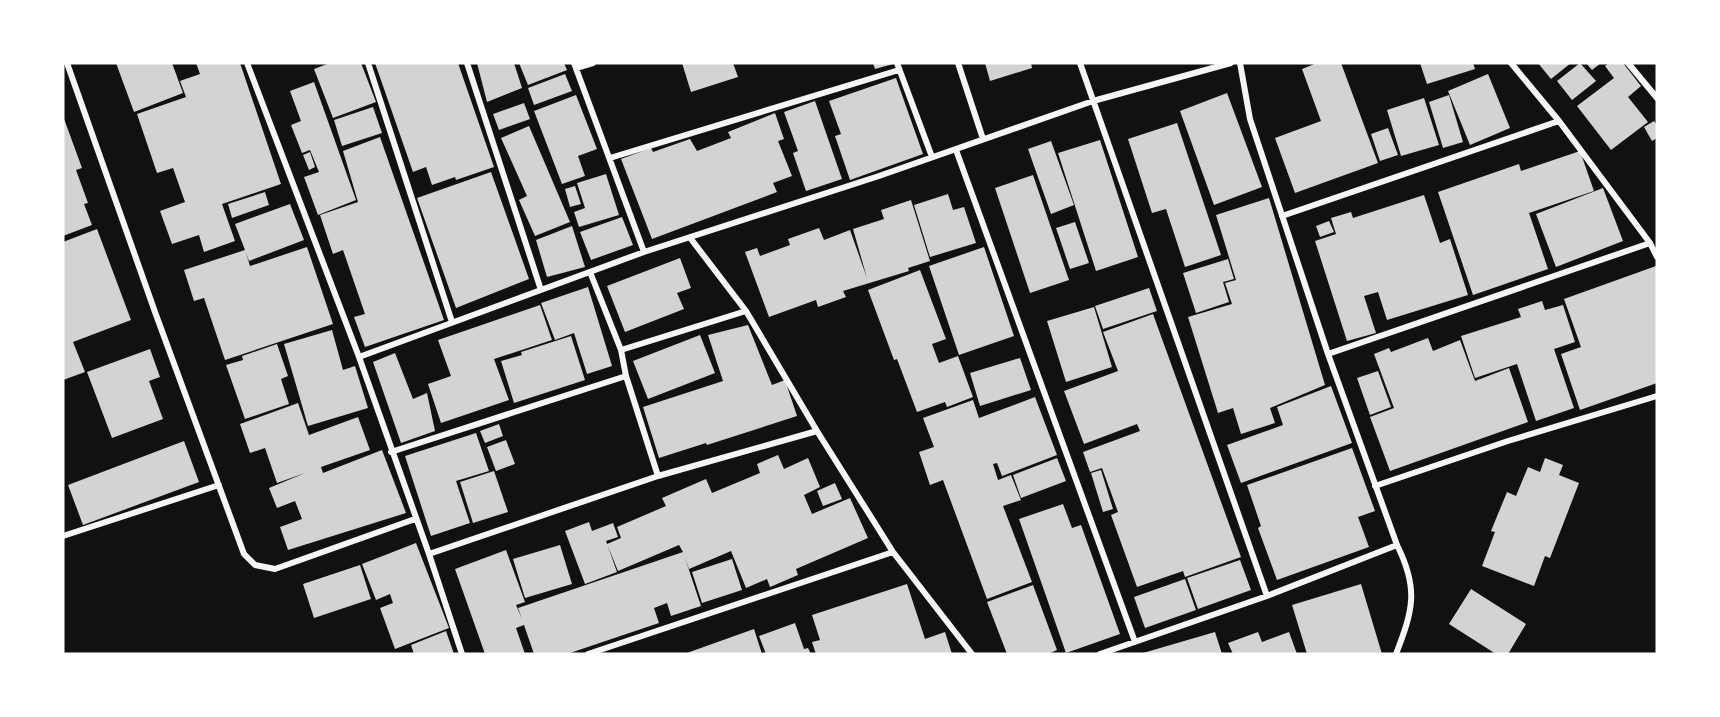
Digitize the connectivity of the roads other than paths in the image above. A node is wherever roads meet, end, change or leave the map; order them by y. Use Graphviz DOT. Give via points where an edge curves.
graph roads {
  1 [pos="67,63"];
  2 [pos="368,63"];
  3 [pos="466,63"];
  4 [pos="592,63"];
  5 [pos="958,63"];
  6 [pos="1080,63"];
  7 [pos="1231,63"];
  8 [pos="1240,63"];
  9 [pos="1511,63"];
  10 [pos="1628,63"];
  11 [pos="249,64"];
  12 [pos="575,66"];
  13 [pos="898,66"];
  14 [pos="1657,98"];
  15 [pos="1093,101"];
  16 [pos="1559,121"];
  17 [pos="983,139"];
  18 [pos="956,150"];
  19 [pos="932,157"];
  20 [pos="610,158"];
  21 [pos="1282,216"];
  22 [pos="691,239"];
  23 [pos="1650,243"];
  24 [pos="644,252"];
  25 [pos="1657,257"];
  26 [pos="590,272"];
  27 [pos="541,290"];
  28 [pos="746,311"];
  29 [pos="452,322"];
  30 [pos="621,350"];
  31 [pos="1328,354"];
  32 [pos="359,357"];
  33 [pos="626,376"];
  34 [pos="1657,396"];
  35 [pos="817,431"];
  36 [pos="391,452"];
  37 [pos="658,476"];
  38 [pos="219,485"];
  39 [pos="1375,486"];
  40 [pos="415,519"];
  41 [pos="63,536"];
  42 [pos="1397,545"];
  43 [pos="893,552"];
  44 [pos="429,555"];
  45 [pos="1267,596"];
  46 [pos="1135,642"];
  47 [pos="462,654"];
  48 [pos="588,654"];
  49 [pos="972,654"];
  50 [pos="1100,654"];
  51 [pos="1396,654"];
  1 -- 38 [label="street"];
  2 -- 29 [label="street"];
  3 -- 27 [label="street"];
  4 -- 12 [label="street"];
  5 -- 17 [label="street"];
  6 -- 15 [label="street"];
  7 -- 15 [label="street"];
  8 -- 21 [label="street" via="1250,119"];
  9 -- 16 [label="street"];
  10 -- 14 [label="street"];
  11 -- 32 [label="street"];
  12 -- 20 [label="street"];
  13 -- 19 [label="street"];
  13 -- 20 [label="street"];
  15 -- 17 [label="street"];
  15 -- 45 [label="street"];
  16 -- 21 [label="street"];
  16 -- 23 [label="street"];
  17 -- 18 [label="street"];
  18 -- 19 [label="street"];
  18 -- 46 [label="street"];
  19 -- 22 [label="street"];
  20 -- 24 [label="street"];
  21 -- 31 [label="street"];
  22 -- 24 [label="street"];
  22 -- 28 [label="street"];
  23 -- 25 [label="street"];
  23 -- 31 [label="street"];
  24 -- 26 [label="street"];
  26 -- 27 [label="street"];
  26 -- 30 [label="street"];
  27 -- 29 [label="street"];
  28 -- 30 [label="street"];
  28 -- 35 [label="street"];
  29 -- 32 [label="street"];
  30 -- 33 [label="street"];
  31 -- 39 [label="street"];
  32 -- 36 [label="street"];
  33 -- 36 [label="street"];
  33 -- 37 [label="street"];
  34 -- 39 [label="street"];
  35 -- 37 [label="street"];
  35 -- 43 [label="street"];
  36 -- 40 [label="street"];
  37 -- 44 [label="street"];
  38 -- 40 [label="street" via="244,554 255,565 265,567 274,568"];
  38 -- 41 [label="street"];
  39 -- 42 [label="street"];
  40 -- 44 [label="street"];
  42 -- 45 [label="street"];
  42 -- 51 [label="street" via="1405,561 1412,602"];
  43 -- 48 [label="street"];
  43 -- 49 [label="street"];
  44 -- 47 [label="street"];
  45 -- 46 [label="street"];
  46 -- 50 [label="street"];
}
